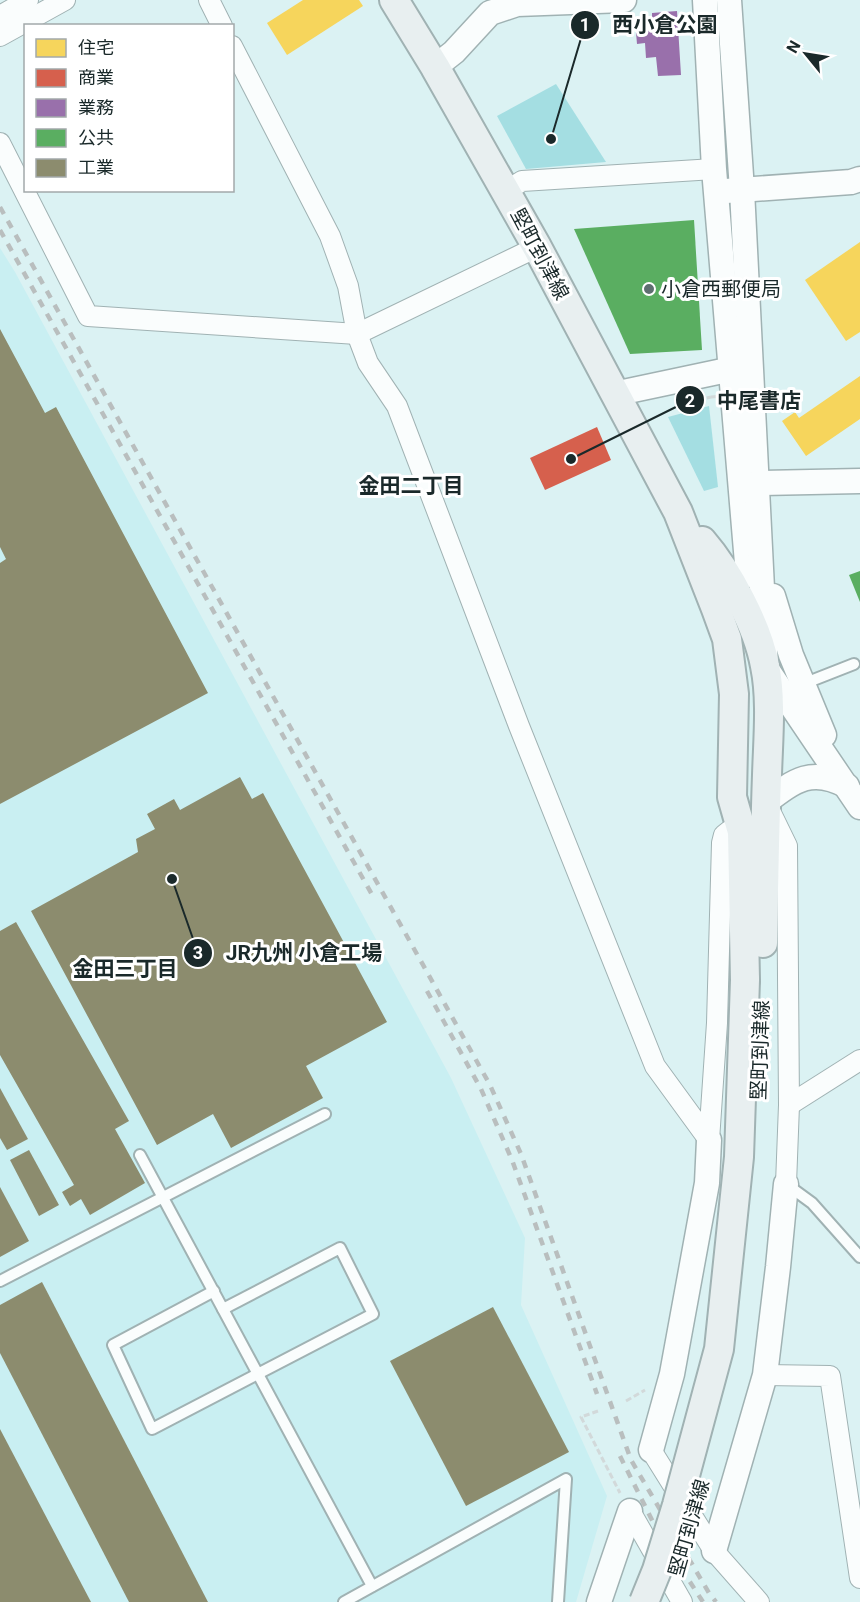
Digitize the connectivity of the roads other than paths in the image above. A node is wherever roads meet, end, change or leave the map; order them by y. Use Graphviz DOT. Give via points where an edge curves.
graph roads {
  1 [pos="28,0"];
  2 [pos="64,0"];
  3 [pos="209,0"];
  4 [pos="394,0"];
  5 [pos="610,0"];
  6 [pos="624,0"];
  7 [pos="705,0"];
  8 [pos="729,0"];
  9 [pos="490,6"];
  10 [pos="0,16"];
  11 [pos="221,24"];
  12 [pos="0,36"];
  13 [pos="234,50"];
  14 [pos="435,67"];
  15 [pos="0,143"];
  16 [pos="860,179"];
  17 [pos="716,180"];
  18 [pos="24,190"];
  19 [pos="742,190"];
  20 [pos="506,191"];
  21 [pos="25,192"];
  22 [pos="537,247"];
  23 [pos="357,334"];
  24 [pos="732,369"];
  25 [pos="614,394"];
  26 [pos="860,481"];
  27 [pos="757,483"];
  28 [pos="678,512"];
  29 [pos="761,540"];
  30 [pos="699,562"];
  31 [pos="739,580"];
  32 [pos="769,653"];
  33 [pos="854,664"];
  34 [pos="847,786"];
  35 [pos="766,802"];
  36 [pos="860,807"];
  37 [pos="742,832"];
  38 [pos="754,980"];
  39 [pos="857,1068"];
  40 [pos="789,1105"];
  41 [pos="324,1114"];
  42 [pos="709,1140"];
  43 [pos="141,1155"];
  44 [pos="786,1184"];
  45 [pos="163,1197"];
  46 [pos="860,1257"];
  47 [pos="0,1281"];
  48 [pos="214,1291"];
  49 [pos="223,1309"];
  50 [pos="258,1374"];
  51 [pos="765,1375"];
  52 [pos="651,1450"];
  53 [pos="630,1511"];
  54 [pos="714,1551"];
  55 [pos="860,1578"];
  56 [pos="372,1586"];
  57 [pos="349,1601"];
  58 [pos="558,1602"];
  59 [pos="599,1602"];
  60 [pos="644,1602"];
  61 [pos="665,1602"];
  62 [pos="682,1602"];
  63 [pos="759,1602"];
  1 -- 10 [label="street"];
  2 -- 12 [label="street"];
  3 -- 11 [label="street"];
  4 -- 14 [label="main road, 堅町到津線"];
  5 -- 6 [label="street"];
  5 -- 9 [label="street"];
  7 -- 17 [label="street"];
  8 -- 19 [label="street"];
  9 -- 14 [label="street" via="454,52"];
  13 -- 23 [label="street" via="330,236 348,286"];
  14 -- 20 [label="main road, 堅町到津線"];
  15 -- 18 [label="street"];
  16 -- 19 [label="street"];
  17 -- 19 [label="street"];
  17 -- 20 [label="street" via="522,182"];
  17 -- 24 [label="street"];
  19 -- 27 [label="street"];
  20 -- 22 [label="main road, 堅町到津線"];
  21 -- 23 [label="street" via="88,316"];
  22 -- 23 [label="street"];
  22 -- 25 [label="main road, 堅町到津線"];
  23 -- 42 [label="street" via="368,363 397,406 655,1066"];
  24 -- 25 [label="street"];
  24 -- 31 [label="street"];
  25 -- 28 [label="main road, 堅町到津線"];
  26 -- 27 [label="street"];
  27 -- 29 [label="street"];
  28 -- 30 [label="main road, 堅町到津線"];
  28 -- 31 [label="main road, 堅町到津線"];
  29 -- 31 [label="street" via="759,554"];
  29 -- 32 [label="street"];
  29 -- 32 [label="street" via="778,616"];
  30 -- 31 [label="main road" via="711,576"];
  30 -- 32 [label="main road"];
  30 -- 37 [label="main road, 堅町到津線" via="732,664 732,797"];
  31 -- 32 [label="main road, 堅町到津線"];
  32 -- 33 [label="lane"];
  32 -- 34 [label="street" via="804,726"];
  32 -- 34 [label="street" via="818,723"];
  32 -- 35 [label="main road, 堅町到津線"];
  32 -- 37 [label="main road" via="749,690 747,804"];
  34 -- 35 [label="street" via="828,778 806,777"];
  34 -- 36 [label="street"];
  35 -- 38 [label="main road, 堅町到津線"];
  35 -- 40 [label="street" via="787,846"];
  37 -- 38 [label="main road, 堅町到津線"];
  37 -- 42 [label="street" via="729,831 722,843"];
  38 -- 60 [label="main road, 堅町到津線, bridge" via="719,1349 678,1505"];
  38 -- 61 [label="main road, 堅町到津線" via="756,1158 735,1352 691,1526"];
  39 -- 40 [label="street"];
  40 -- 44 [label="street"];
  41 -- 45 [label="lane"];
  42 -- 52 [label="street" via="707,1183 674,1364"];
  43 -- 45 [label="lane"];
  44 -- 46 [label="lane" via="812,1203"];
  44 -- 51 [label="street"];
  45 -- 47 [label="lane"];
  45 -- 48 [label="lane"];
  48 -- 49 [label="lane"];
  48 -- 50 [label="lane" via="113,1345 152,1429"];
  49 -- 50 [label="lane"];
  49 -- 50 [label="lane" via="340,1248 373,1314"];
  50 -- 56 [label="lane"];
  51 -- 54 [label="street"];
  51 -- 55 [label="street" via="830,1376"];
  52 -- 54 [label="street"];
  53 -- 59 [label="street"];
  53 -- 62 [label="street"];
  54 -- 63 [label="street"];
  56 -- 57 [label="lane"];
  56 -- 58 [label="lane" via="566,1479"];
}
